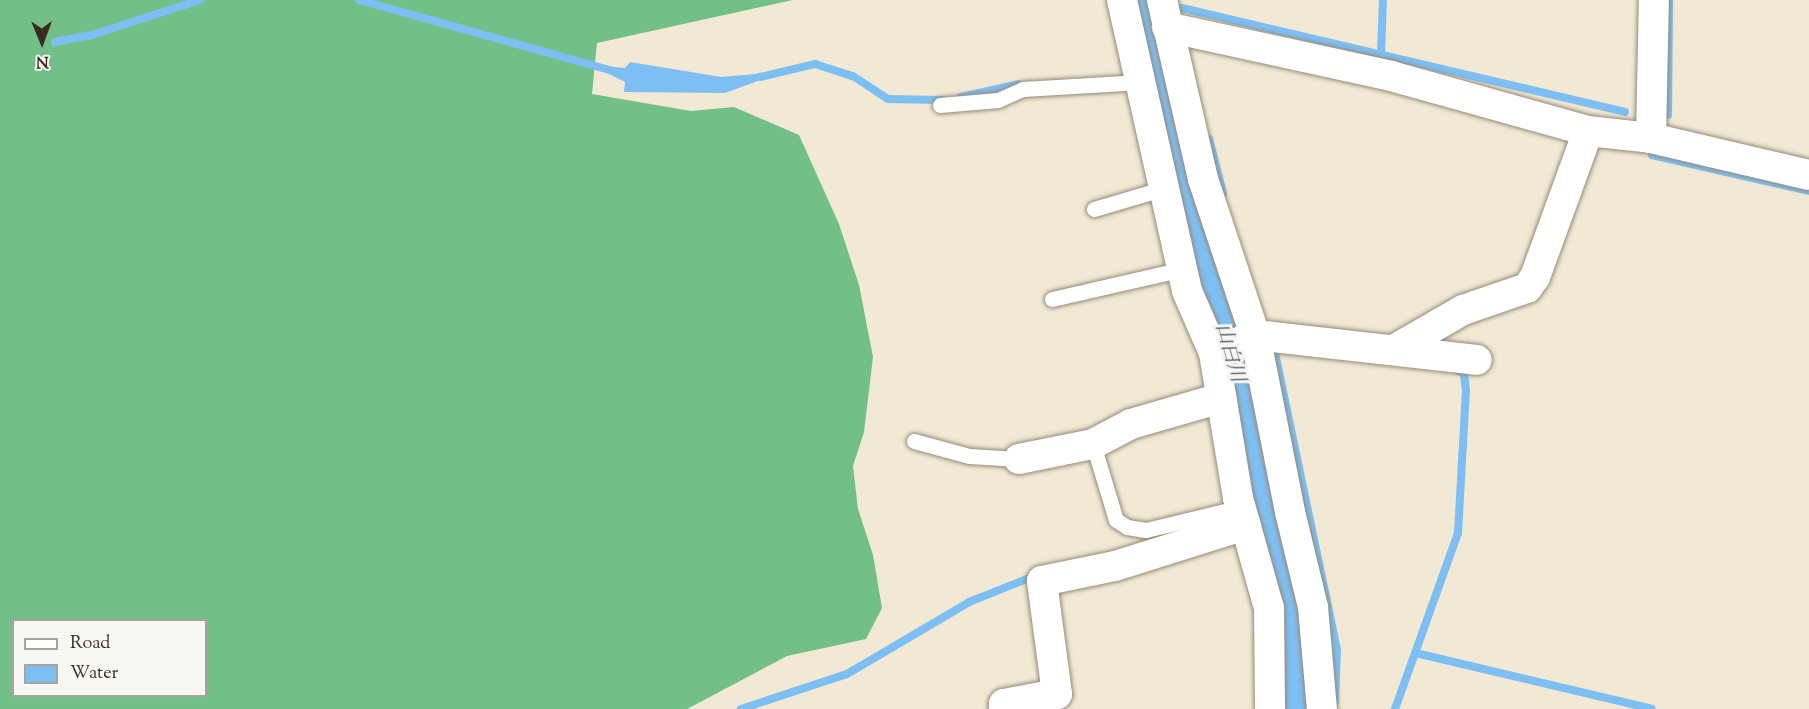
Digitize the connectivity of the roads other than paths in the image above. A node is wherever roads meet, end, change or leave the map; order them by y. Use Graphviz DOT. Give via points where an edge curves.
graph roads {
  1 [pos="1122,0"];
  2 [pos="1654,0"];
  3 [pos="1164,14"];
  4 [pos="1141,82"];
  5 [pos="940,105"];
  6 [pos="1588,131"];
  7 [pos="1651,138"];
  8 [pos="1809,175"];
  9 [pos="1165,188"];
  10 [pos="1094,209"];
  11 [pos="1183,269"];
  12 [pos="1052,299"];
  13 [pos="1255,335"];
  14 [pos="1397,348"];
  15 [pos="1214,353"];
  16 [pos="1477,360"];
  17 [pos="1221,398"];
  18 [pos="914,441"];
  19 [pos="1093,444"];
  20 [pos="1019,459"];
  21 [pos="1243,516"];
  22 [pos="1004,709"];
  23 [pos="1269,709"];
  24 [pos="1322,709"];
  1 -- 4 [label="street"];
  2 -- 7 [label="street"];
  3 -- 6 [label="street"];
  3 -- 13 [label="street" via="1203,179"];
  4 -- 5 [label="lane" via="1023,89 998,100"];
  4 -- 9 [label="street"];
  6 -- 7 [label="street"];
  6 -- 14 [label="street" via="1535,277 1527,288 1463,310"];
  7 -- 8 [label="street"];
  9 -- 10 [label="lane"];
  9 -- 11 [label="street"];
  11 -- 12 [label="lane"];
  11 -- 15 [label="street" via="1187,291"];
  13 -- 14 [label="street"];
  13 -- 15 [label="street"];
  13 -- 24 [label="street" via="1313,607"];
  14 -- 16 [label="street"];
  15 -- 17 [label="street"];
  17 -- 19 [label="street" via="1131,424"];
  17 -- 21 [label="street"];
  18 -- 20 [label="lane" via="969,456"];
  19 -- 20 [label="street"];
  19 -- 21 [label="lane" via="1116,520 1127,527 1146,530"];
  21 -- 22 [label="street" via="1115,566 1042,581 1057,694 1004,704"];
  21 -- 23 [label="street" via="1269,608"];
}
